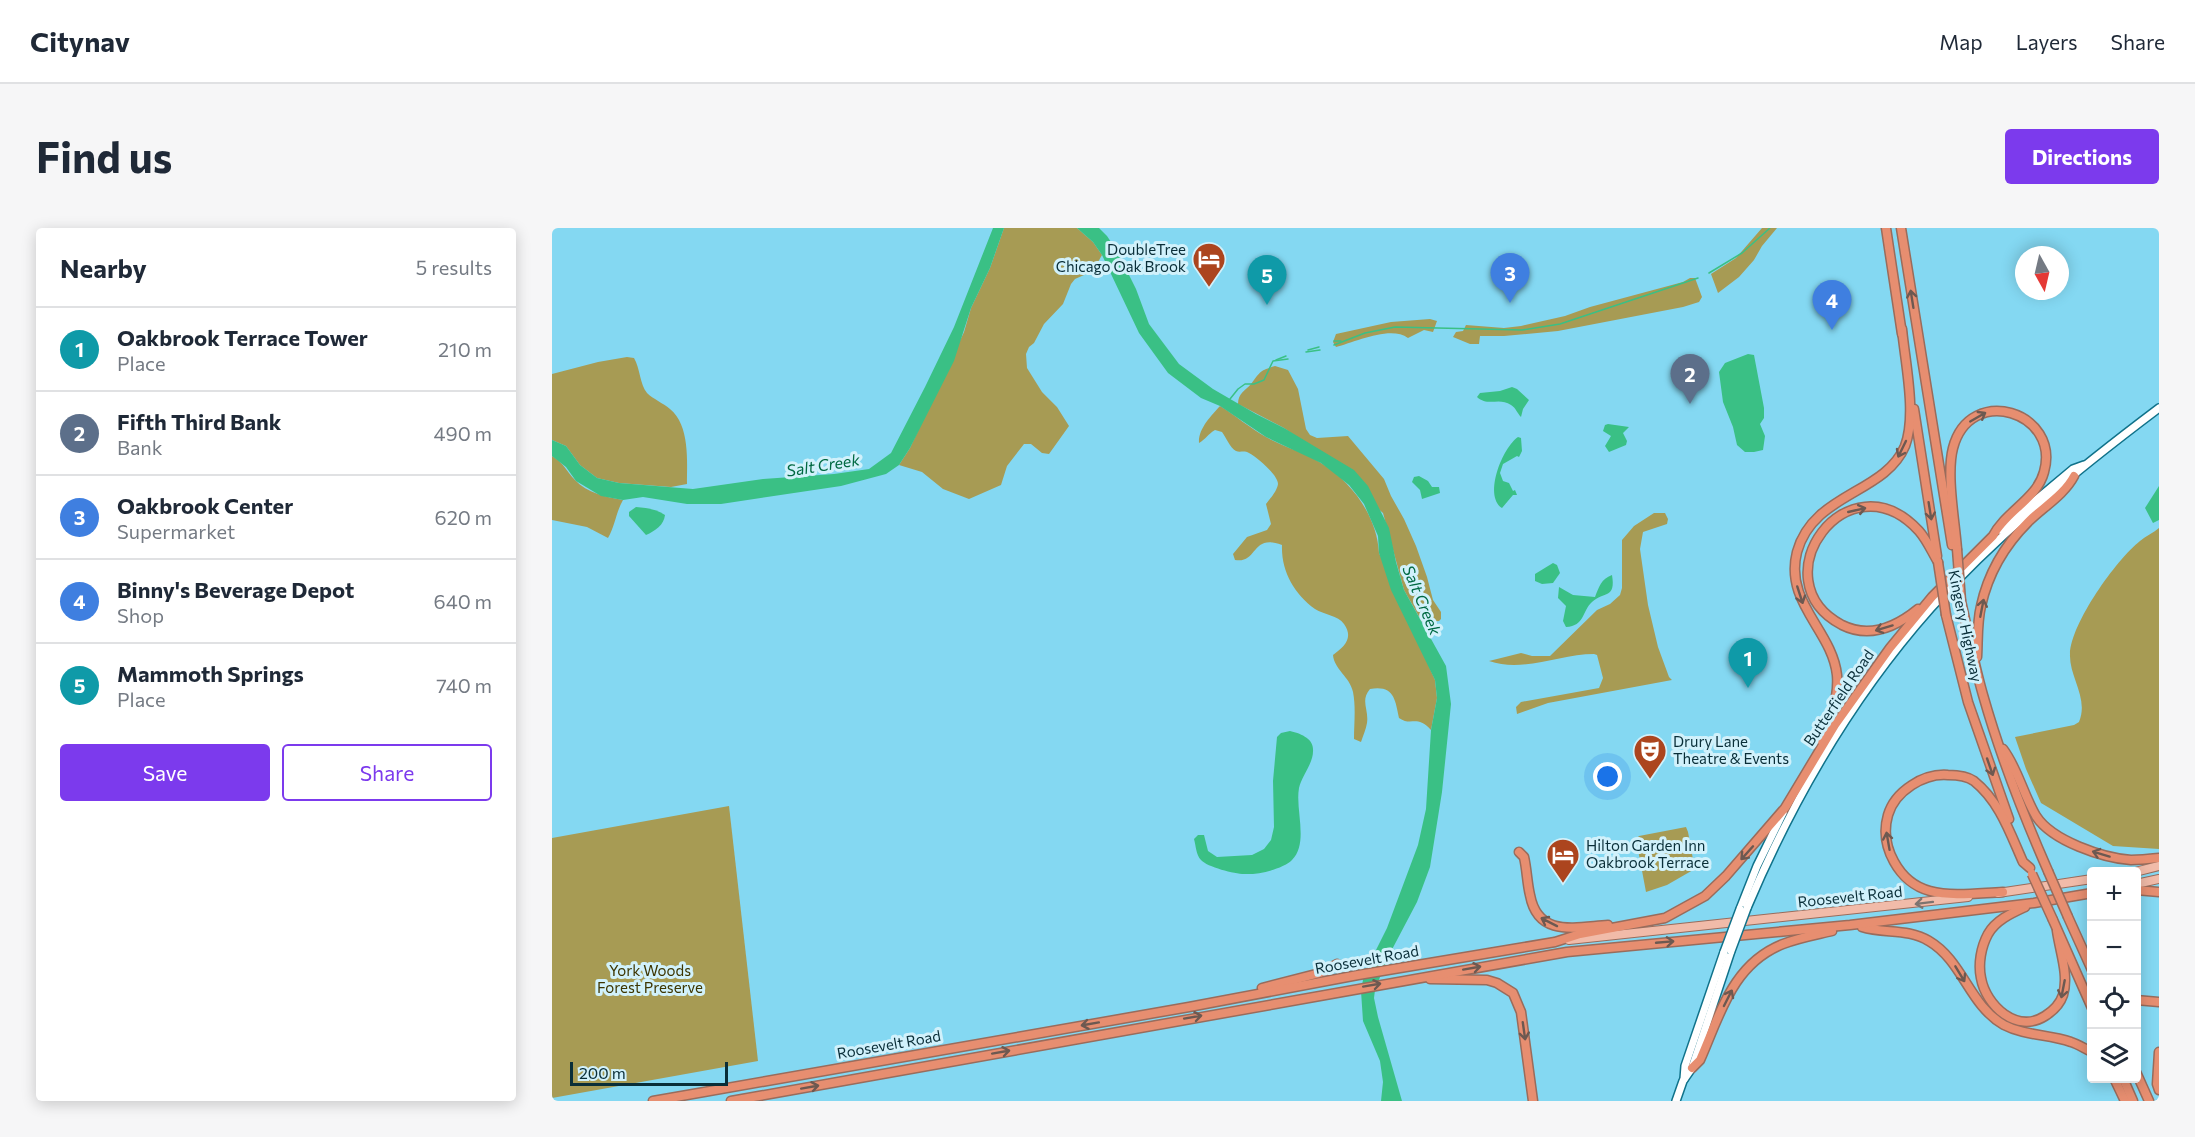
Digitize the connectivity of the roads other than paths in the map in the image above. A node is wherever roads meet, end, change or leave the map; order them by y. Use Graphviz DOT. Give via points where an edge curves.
graph roads {
  1 [pos="1887,228"];
  2 [pos="1901,228"];
  3 [pos="1902,329"];
  4 [pos="2159,408"];
  5 [pos="2086,464"];
  6 [pos="2074,476"];
  7 [pos="1993,536"];
  8 [pos="1955,551"];
  9 [pos="1938,562"];
  10 [pos="1932,597"];
  11 [pos="1976,666"];
  12 [pos="1996,740"];
  13 [pos="1801,780"];
  14 [pos="1785,808"];
  15 [pos="1519,852"];
  16 [pos="2159,858"];
  17 [pos="2159,866"];
  18 [pos="2141,870"];
  19 [pos="2031,871"];
  20 [pos="2159,879"];
  21 [pos="2087,880"];
  22 [pos="2141,883"];
  23 [pos="2141,890"];
  24 [pos="2002,892"];
  25 [pos="2159,892"];
  26 [pos="2087,894"];
  27 [pos="2034,903"];
  28 [pos="1743,909"];
  29 [pos="1648,922"];
  30 [pos="1853,925"];
  31 [pos="2072,927"];
  32 [pos="2057,931"];
  33 [pos="1555,942"];
  34 [pos="2087,948"];
  35 [pos="1728,952"];
  36 [pos="2087,961"];
  37 [pos="1337,964"];
  38 [pos="1394,981"];
  39 [pos="2087,999"];
  40 [pos="2141,1001"];
  41 [pos="2159,1002"];
  42 [pos="1147,1014"];
  43 [pos="2087,1050"];
  44 [pos="2159,1052"];
  45 [pos="1692,1068"];
  46 [pos="1683,1081"];
  47 [pos="2116,1083"];
  48 [pos="2125,1083"];
  49 [pos="2141,1083"];
  50 [pos="2159,1089"];
  51 [pos="653,1101"];
  52 [pos="731,1101"];
  53 [pos="1533,1101"];
  54 [pos="1676,1101"];
  55 [pos="2125,1101"];
  56 [pos="2133,1101"];
  57 [pos="2149,1101"];
  1 -- 3 [label="highway, Kingery Highway"];
  8 -- 2 [label="highway, Kingery Highway, one-way"];
  3 -- 9 [label="highway, Kingery Highway, one-way"];
  3 -- 13 [label="highway, one-way" via="1909,417 1904,448 1892,466 1816,518 1797,552 1797,587 1832,656 1837,675 1831,716"];
  4 -- 5 [label="main road, Butterfield Road"];
  5 -- 6 [label="main road, Butterfield Road"];
  5 -- 7 [label="main road, Butterfield Road" via="2073,469"];
  11 -- 6 [label="highway, one-way" via="1981,606 1997,561 2026,523"];
  6 -- 28 [label="main road, Butterfield Road" via="1962,575 1910,633 1839,730 1809,779"];
  8 -- 7 [label="highway, one-way" via="1951,468 1956,440 1974,418 2001,410 2019,415 2032,425 2043,441 2046,461 2039,485"];
  7 -- 10 [label="highway, Butterfield Road"];
  8 -- 11 [label="highway, Kingery Highway, bridge" via="1961,601"];
  10 -- 9 [label="highway, one-way" via="1888,628 1864,632 1846,627 1832,619 1816,600 1809,574 1810,557 1816,539 1840,515 1876,508 1911,524"];
  9 -- 19 [label="highway, Kingery Highway, one-way, bridge" via="1946,615 1968,702 2000,798"];
  10 -- 13 [label="highway, Butterfield Road" via="1863,684"];
  11 -- 12 [label="highway, Kingery Highway"];
  16 -- 12 [label="highway, one-way" via="2111,857 2050,830 2037,818 2012,760"];
  12 -- 31 [label="highway, Kingery Highway, bridge"];
  13 -- 14 [label="highway, Butterfield Road"];
  14 -- 28 [label="main road, Butterfield Road" via="1757,866"];
  14 -- 29 [label="highway, one-way" via="1705,896 1676,914"];
  29 -- 15 [label="highway, one-way" via="1563,927 1544,921 1533,907 1524,857"];
  17 -- 18 [label="main road"];
  24 -- 19 [label="highway, one-way" via="1930,891 1906,879 1894,864 1886,831 1888,815 1904,791 1928,777 1944,774 1974,781 1997,805"];
  19 -- 32 [label="highway, Kingery Highway, bridge"];
  20 -- 22 [label="main road"];
  21 -- 24 [label="main road, Roosevelt Road"];
  23 -- 25 [label="highway"];
  24 -- 33 [label="main road, Roosevelt Road, one-way"];
  26 -- 27 [label="highway, Roosevelt Road"];
  27 -- 30 [label="highway, Roosevelt Road"];
  32 -- 27 [label="highway, one-way" via="2065,974 2063,996 2044,1017 2028,1022 2007,1016 1986,994 1981,954 1998,922"];
  28 -- 35 [label="main road, Butterfield Road, bridge"];
  29 -- 33 [label="highway"];
  38 -- 30 [label="highway, Roosevelt Road, one-way" via="1567,951"];
  30 -- 43 [label="highway, one-way" via="1922,937 1951,958 1976,1000 2005,1026 2072,1042"];
  45 -- 30 [label="highway, one-way" via="1700,1060 1734,984 1749,965 1782,944"];
  31 -- 34 [label="highway"];
  31 -- 36 [label="highway, Kingery Highway"];
  32 -- 39 [label="highway, Kingery Highway"];
  33 -- 42 [label="highway, Roosevelt Road"];
  35 -- 45 [label="main road, Butterfield Road"];
  35 -- 46 [label="main road, Butterfield Road" via="1685,1066"];
  37 -- 42 [label="highway" via="1302,978"];
  52 -- 38 [label="highway, Roosevelt Road, one-way"];
  38 -- 53 [label="highway, one-way" via="1476,978 1497,983 1513,993 1521,1012"];
  40 -- 41 [label="highway"];
  42 -- 51 [label="highway, Roosevelt Road, one-way"];
  44 -- 50 [label="highway"];
  45 -- 46 [label="main road, Butterfield Road"];
  46 -- 54 [label="main road, Butterfield Road"];
  47 -- 55 [label="highway"];
  48 -- 56 [label="highway"];
  49 -- 57 [label="highway"];
}
